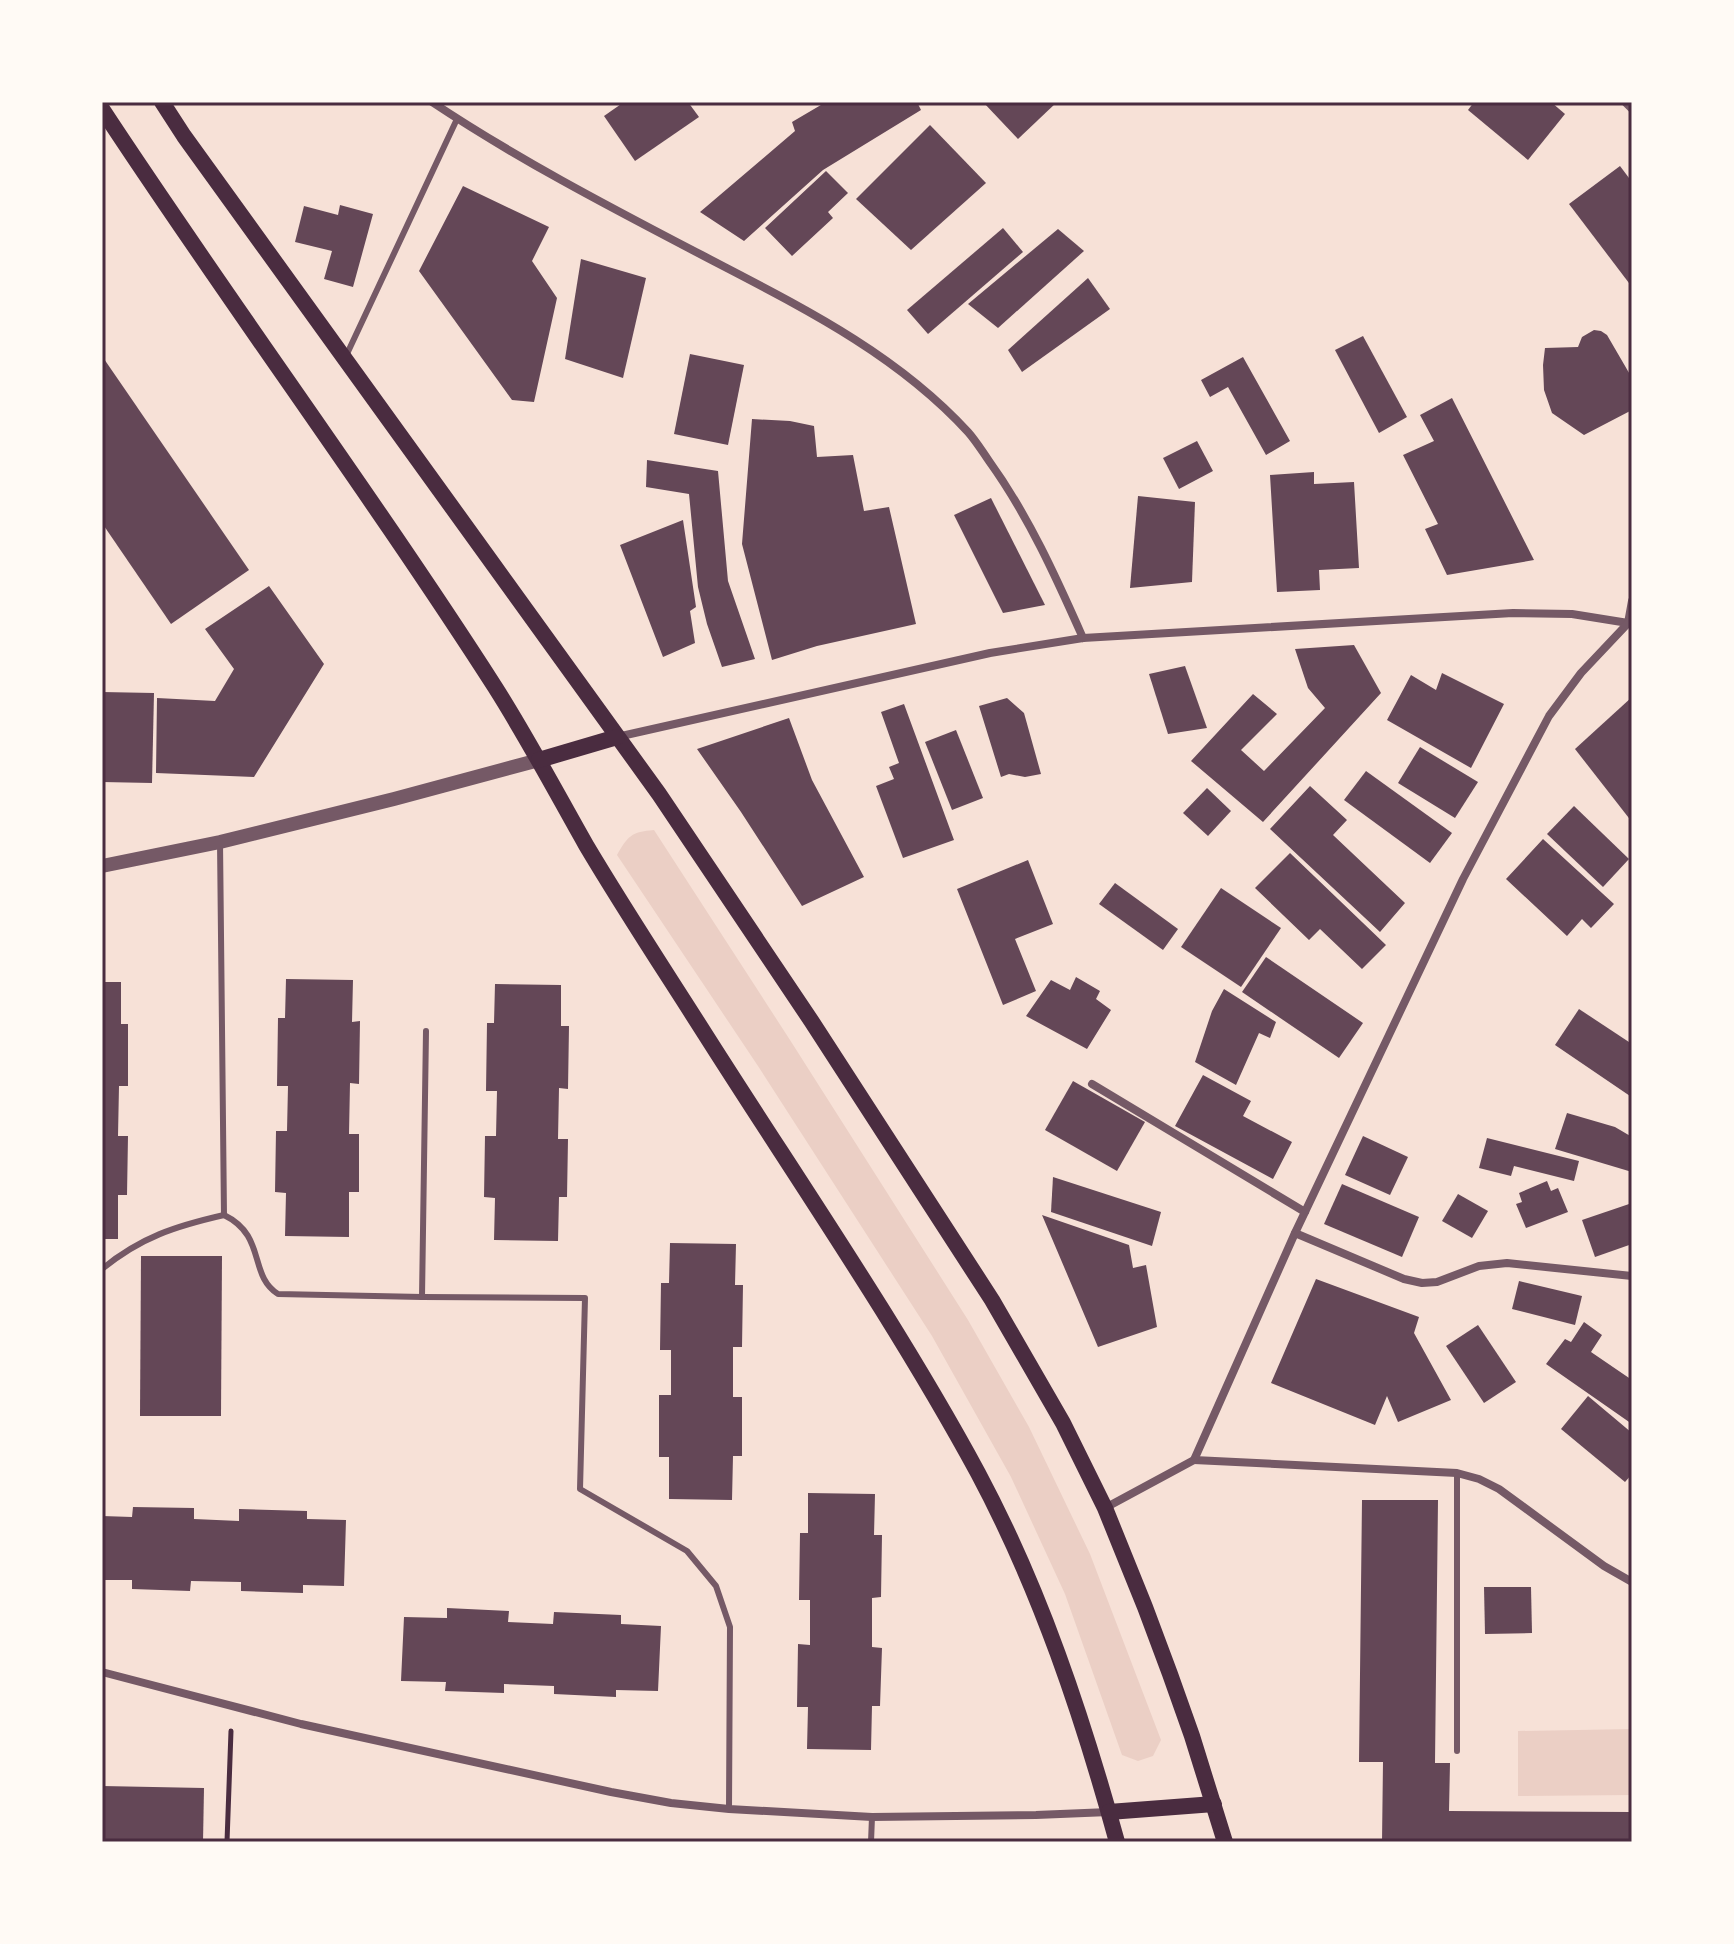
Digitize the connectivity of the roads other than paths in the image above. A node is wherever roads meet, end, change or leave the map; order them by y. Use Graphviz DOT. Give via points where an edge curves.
graph roads {
  1 [pos="162,102"];
  2 [pos="432,102"];
  3 [pos="1625,102"];
  4 [pos="102,109"];
  5 [pos="1632,109"];
  6 [pos="457,119"];
  7 [pos="345,359"];
  8 [pos="1632,601"];
  9 [pos="1630,621"];
  10 [pos="1083,638"];
  11 [pos="617,737"];
  12 [pos="539,760"];
  13 [pos="220,842"];
  14 [pos="102,866"];
  15 [pos="426,1031"];
  16 [pos="1092,1084"];
  17 [pos="1305,1212"];
  18 [pos="224,1215"];
  19 [pos="1295,1233"];
  20 [pos="102,1269"];
  21 [pos="1632,1276"];
  22 [pos="422,1297"];
  23 [pos="1194,1460"];
  24 [pos="1457,1473"];
  25 [pos="1105,1508"];
  26 [pos="1632,1582"];
  27 [pos="102,1672"];
  28 [pos="1457,1751"];
  29 [pos="1214,1804"];
  30 [pos="729,1809"];
  31 [pos="1109,1812"];
  32 [pos="872,1817"];
  33 [pos="871,1842"];
  34 [pos="1117,1842"];
  35 [pos="1225,1842"];
  1 -- 7 [label="main road"];
  2 -- 6 [label="street"];
  3 -- 5 [label="street"];
  4 -- 12 [label="main road" via="414,564"];
  6 -- 7 [label="lane"];
  6 -- 10 [label="street" via="610,207 823,318 929,394 970,434 1007,486"];
  7 -- 11 [label="main road"];
  8 -- 9 [label="street"];
  9 -- 10 [label="street" via="1513,613"];
  9 -- 17 [label="street" via="1549,716 1463,879"];
  10 -- 11 [label="street" via="990,653"];
  11 -- 12 [label="main road"];
  11 -- 25 [label="main road" via="812,1022 992,1300"];
  12 -- 13 [label="street"];
  12 -- 31 [label="main road" via="602,871 911,1357 979,1476 1047,1625"];
  13 -- 14 [label="street"];
  13 -- 18 [label="lane"];
  15 -- 22 [label="lane"];
  16 -- 17 [label="street"];
  17 -- 19 [label="street"];
  18 -- 20 [label="lane" via="151,1237"];
  18 -- 22 [label="lane" via="239,1222 250,1237 264,1278 278,1294"];
  19 -- 21 [label="street" via="1422,1283 1507,1263"];
  19 -- 23 [label="street"];
  22 -- 30 [label="lane" via="585,1298 580,1489 687,1551 716,1586 730,1627"];
  23 -- 24 [label="street"];
  23 -- 25 [label="street"];
  24 -- 26 [label="street" via="1499,1489"];
  24 -- 28 [label="lane"];
  25 -- 29 [label="main road"];
  27 -- 30 [label="street" via="301,1724 611,1792"];
  29 -- 31 [label="main road"];
  29 -- 35 [label="main road"];
  30 -- 32 [label="street"];
  31 -- 32 [label="street"];
  31 -- 34 [label="main road"];
  32 -- 33 [label="lane"];
}
